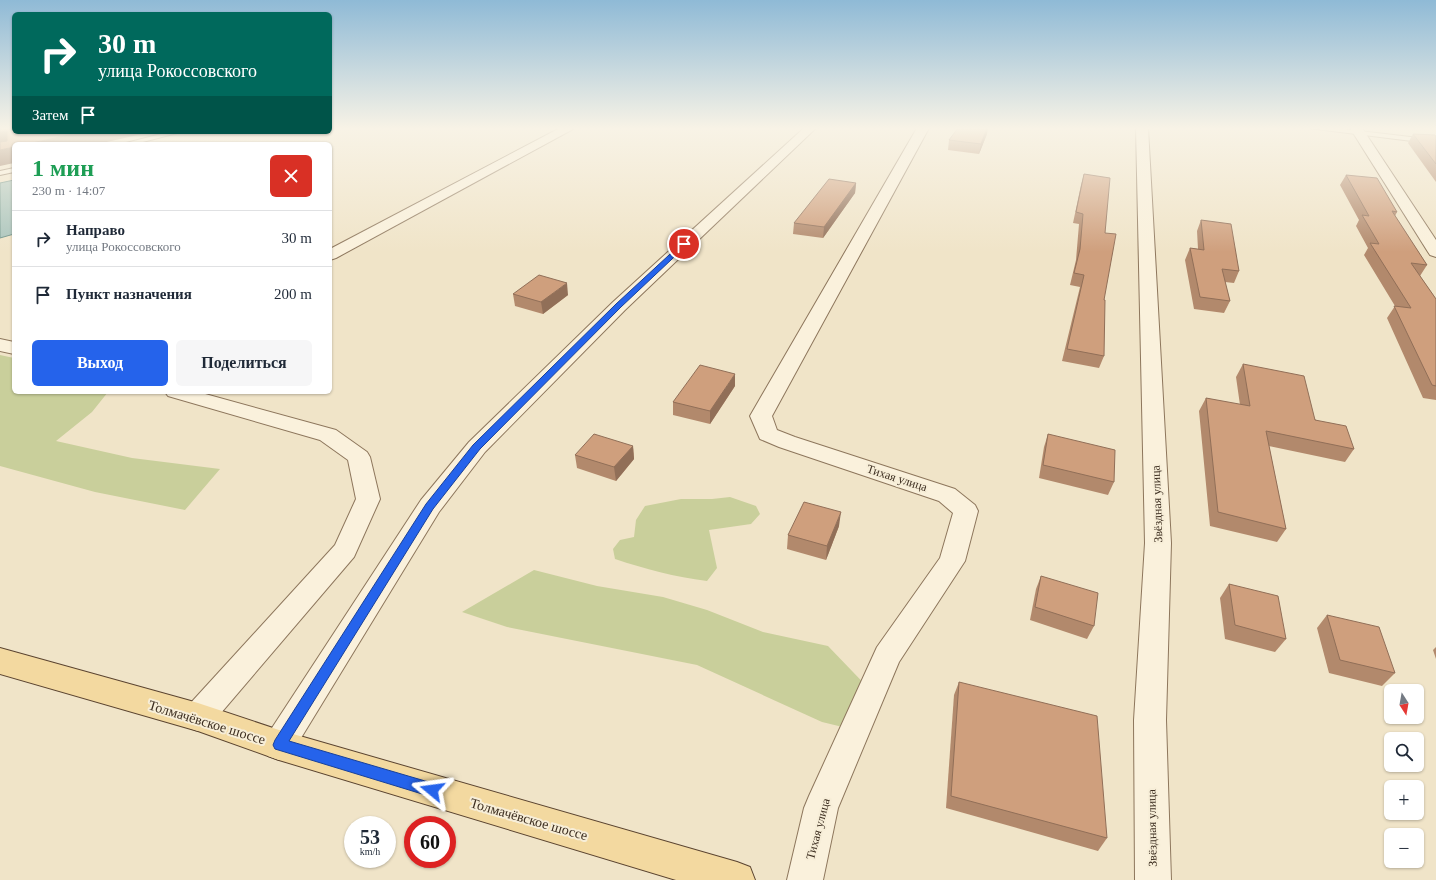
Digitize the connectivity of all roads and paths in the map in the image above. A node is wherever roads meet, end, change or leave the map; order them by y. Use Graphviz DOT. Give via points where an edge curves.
graph roads {
  1 [pos="492,169"];
  2 [pos="767,169"];
  3 [pos="900,169"];
  4 [pos="1144,169"];
  5 [pos="1382,169"];
  6 [pos="12,170"];
  7 [pos="0,173"];
  8 [pos="1436,252"];
  9 [pos="332,254"];
  10 [pos="0,345"];
  11 [pos="12,348"];
  12 [pos="182,394"];
  13 [pos="0,661"];
  14 [pos="198,718"];
  15 [pos="279,745"];
  16 [pos="736,880"];
  17 [pos="806,880"];
  18 [pos="1153,880"];
  1 -- 9 [label="street"];
  2 -- 15 [label="street" via="619,306 477,447 430,506"];
  3 -- 17 [label="street, Тихая улица" via="761,416 768,434 947,495 966,510 952,561 887,656 821,808"];
  4 -- 18 [label="street, Звёздная улица" via="1158,543 1150,720"];
  5 -- 8 [label="street"];
  6 -- 7 [label="lane"];
  10 -- 11 [label="street"];
  12 -- 14 [label="street" via="328,435 359,457 368,499 345,550"];
  13 -- 14 [label="main road, Толмачёвское шоссе"];
  14 -- 15 [label="main road, Толмачёвское шоссе"];
  15 -- 16 [label="main road, Толмачёвское шоссе"];
}
